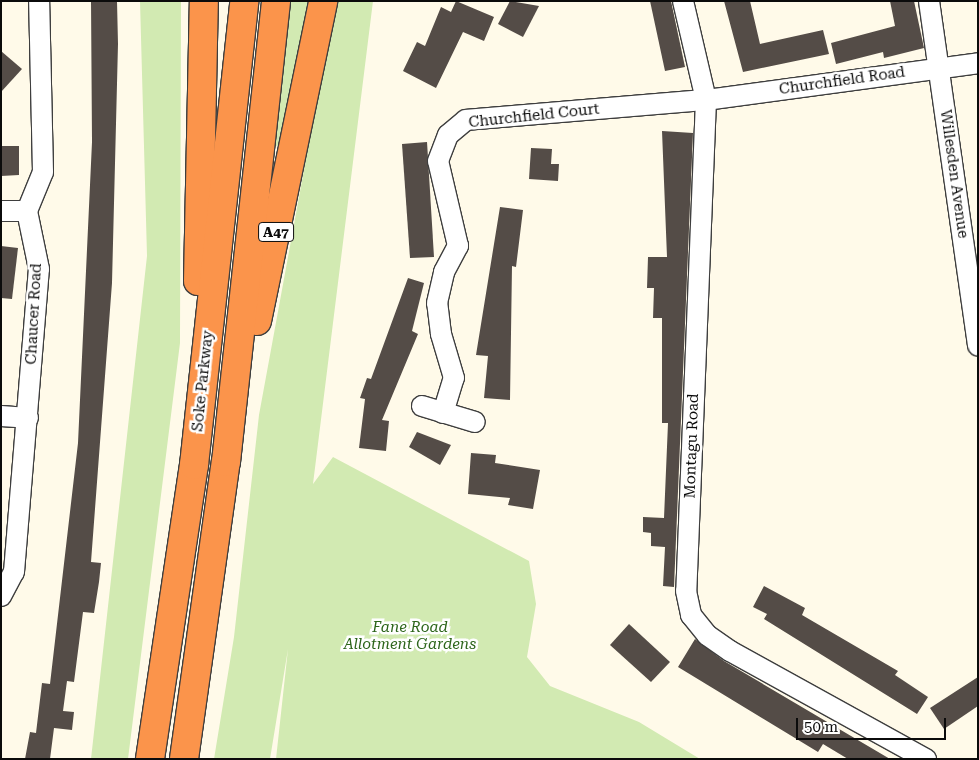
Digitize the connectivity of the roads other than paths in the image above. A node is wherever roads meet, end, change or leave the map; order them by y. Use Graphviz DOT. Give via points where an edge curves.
graph roads {
  1 [pos="39,1"];
  2 [pos="204,1"];
  3 [pos="244,1"];
  4 [pos="276,1"];
  5 [pos="323,1"];
  6 [pos="683,1"];
  7 [pos="929,1"];
  8 [pos="978,64"];
  9 [pos="940,68"];
  10 [pos="706,100"];
  11 [pos="1,210"];
  12 [pos="27,211"];
  13 [pos="978,346"];
  14 [pos="422,406"];
  15 [pos="444,413"];
  16 [pos="1,416"];
  17 [pos="28,418"];
  18 [pos="475,422"];
  19 [pos="226,462"];
  20 [pos="194,465"];
  21 [pos="1,596"];
  22 [pos="150,759"];
  23 [pos="184,759"];
  24 [pos="926,759"];
  1 -- 12 [label="street" via="43,172"];
  2 -- 20 [label="highway"];
  3 -- 20 [label="highway, Soke Parkway"];
  4 -- 19 [label="highway, A47"];
  5 -- 19 [label="highway, A47"];
  6 -- 10 [label="street, Montagu Road"];
  7 -- 9 [label="street, Willesden Avenue"];
  8 -- 9 [label="street, Churchfield Road"];
  9 -- 10 [label="street, Churchfield Road"];
  9 -- 13 [label="street, Willesden Avenue"];
  10 -- 15 [label="street, Churchfield Court" via="466,120 448,135 438,161 458,246 444,272 437,302 441,334 454,378"];
  10 -- 24 [label="street, Montagu Road" via="686,591 691,615 707,635 730,651"];
  11 -- 12 [label="street"];
  12 -- 17 [label="street, Chaucer Road" via="39,269"];
  14 -- 15 [label="street"];
  15 -- 18 [label="street"];
  16 -- 17 [label="street"];
  17 -- 21 [label="street, Chaucer Road" via="14,572"];
  19 -- 23 [label="highway, A47"];
  20 -- 22 [label="highway, Soke Parkway"];
}
